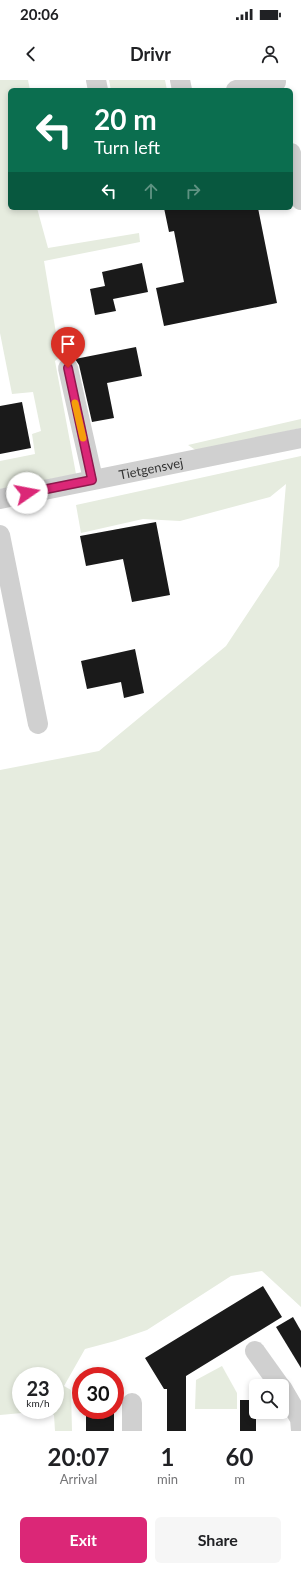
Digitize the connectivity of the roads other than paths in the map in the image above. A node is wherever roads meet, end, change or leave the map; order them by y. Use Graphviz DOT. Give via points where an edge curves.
graph roads {
  1 [pos="276,84"];
  2 [pos="249,88"];
  3 [pos="293,162"];
  4 [pos="301,200"];
  5 [pos="68,368"];
  6 [pos="301,438"];
  7 [pos="92,480"];
  8 [pos="0,499"];
  9 [pos="0,535"];
  10 [pos="38,724"];
  11 [pos="255,1351"];
  12 [pos="275,1379"];
  13 [pos="289,1400"];
  14 [pos="132,1402"];
  15 [pos="301,1430"];
  16 [pos="132,1431"];
  1 -- 2 [label="street"];
  3 -- 4 [label="street"];
  5 -- 7 [label="street"];
  6 -- 7 [label="street, Tietgensvej"];
  7 -- 8 [label="street, Tietgensvej"];
  9 -- 10 [label="street"];
  11 -- 12 [label="street"];
  13 -- 15 [label="street" via="300,1419"];
  14 -- 16 [label="street"];
}
